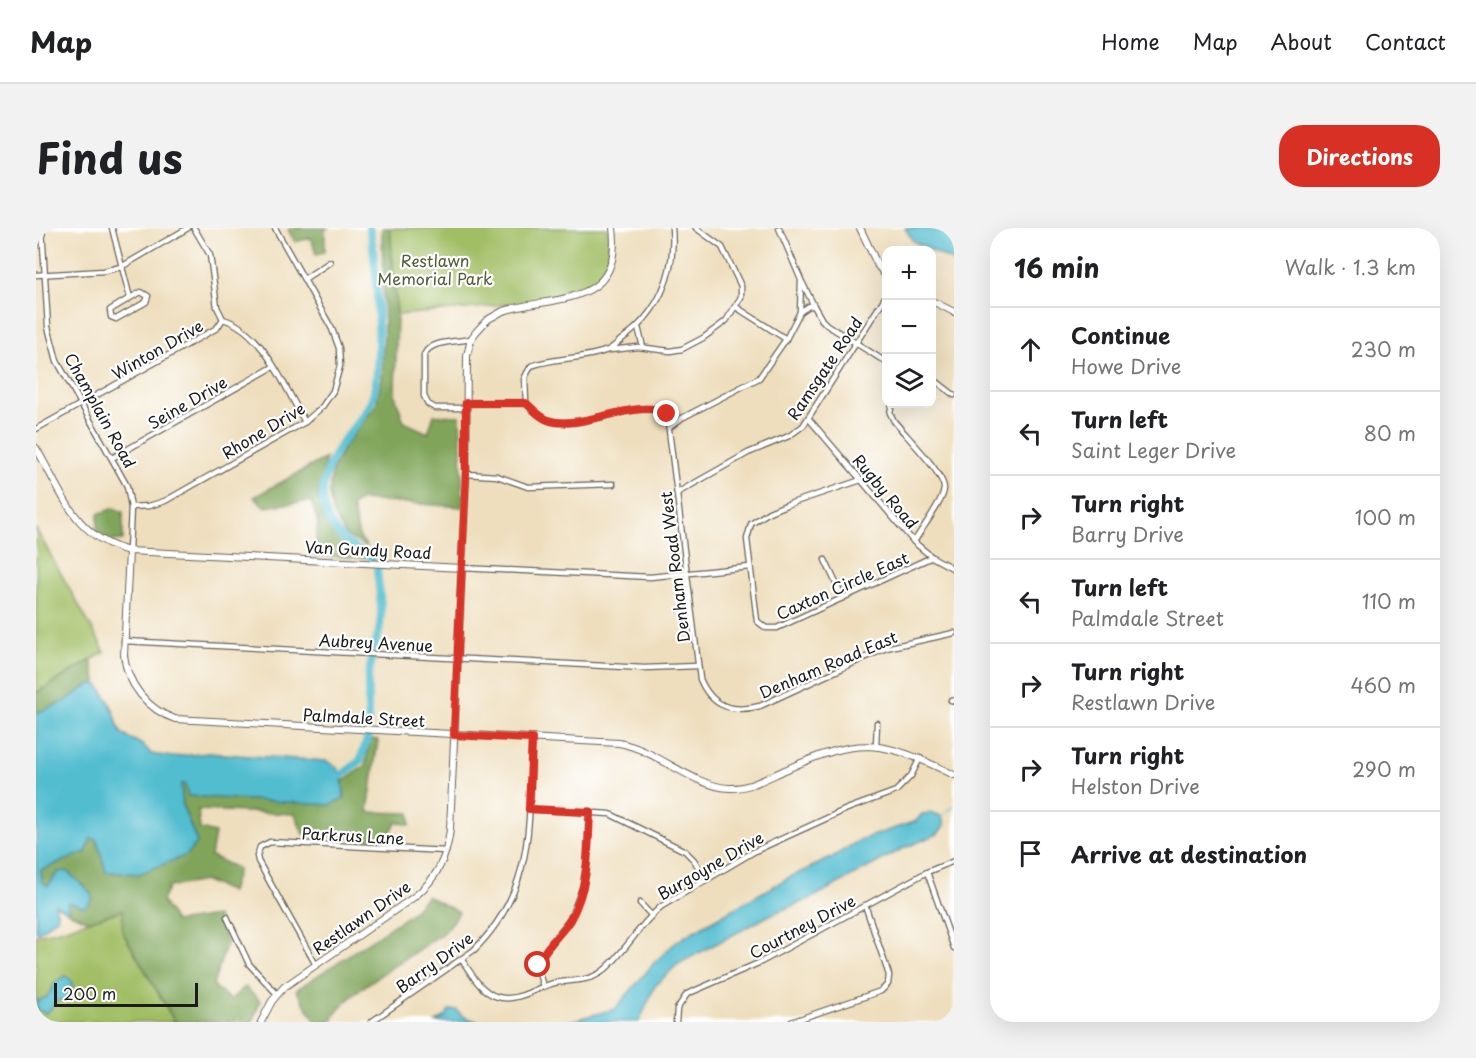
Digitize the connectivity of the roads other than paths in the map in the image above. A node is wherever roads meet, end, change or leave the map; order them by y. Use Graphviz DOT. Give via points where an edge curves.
graph roads {
  1 [pos="42,228"];
  2 [pos="112,228"];
  3 [pos="188,228"];
  4 [pos="194,228"];
  5 [pos="275,228"];
  6 [pos="613,228"];
  7 [pos="673,228"];
  8 [pos="696,228"];
  9 [pos="779,228"];
  10 [pos="860,228"];
  11 [pos="330,262"];
  12 [pos="121,267"];
  13 [pos="882,271"];
  14 [pos="44,274"];
  15 [pos="36,275"];
  16 [pos="304,279"];
  17 [pos="801,280"];
  18 [pos="130,298"];
  19 [pos="884,300"];
  20 [pos="936,303"];
  21 [pos="814,306"];
  22 [pos="736,307"];
  23 [pos="800,312"];
  24 [pos="954,312"];
  25 [pos="223,320"];
  26 [pos="638,327"];
  27 [pos="471,339"];
  28 [pos="786,339"];
  29 [pos="856,344"];
  30 [pos="643,347"];
  31 [pos="610,350"];
  32 [pos="882,360"];
  33 [pos="273,367"];
  34 [pos="936,381"];
  35 [pos="954,394"];
  36 [pos="526,403"];
  37 [pos="82,405"];
  38 [pos="466,406"];
  39 [pos="891,408"];
  40 [pos="667,414"];
  41 [pos="682,418"];
  42 [pos="809,419"];
  43 [pos="305,422"];
  44 [pos="670,427"];
  45 [pos="36,429"];
  46 [pos="37,452"];
  47 [pos="112,458"];
  48 [pos="466,474"];
  49 [pos="861,480"];
  50 [pos="613,484"];
  51 [pos="677,493"];
  52 [pos="131,507"];
  53 [pos="914,542"];
  54 [pos="129,551"];
  55 [pos="932,558"];
  56 [pos="825,560"];
  57 [pos="750,567"];
  58 [pos="462,568"];
  59 [pos="954,569"];
  60 [pos="687,574"];
  61 [pos="843,598"];
  62 [pos="954,633"];
  63 [pos="124,641"];
  64 [pos="457,658"];
  65 [pos="698,666"];
  66 [pos="713,699"];
  67 [pos="877,723"];
  68 [pos="454,735"];
  69 [pos="532,739"];
  70 [pos="876,746"];
  71 [pos="920,758"];
  72 [pos="954,775"];
  73 [pos="529,809"];
  74 [pos="590,812"];
  75 [pos="446,851"];
  76 [pos="954,861"];
  77 [pos="927,872"];
  78 [pos="706,880"];
  79 [pos="640,903"];
  80 [pos="865,905"];
  81 [pos="651,915"];
  82 [pos="226,916"];
  83 [pos="954,948"];
  84 [pos="462,960"];
  85 [pos="316,965"];
  86 [pos="543,986"];
  87 [pos="277,994"];
  88 [pos="261,1022"];
  89 [pos="371,1022"];
  90 [pos="676,1022"];
  91 [pos="791,1022"];
  1 -- 14 [label="street, Champlain Road"];
  2 -- 12 [label="street"];
  3 -- 12 [label="street"];
  4 -- 25 [label="street" via="210,255 217,307"];
  5 -- 16 [label="street, Rhone Drive"];
  6 -- 27 [label="street" via="612,260 605,275 592,288 568,299 503,310 487,320"];
  7 -- 26 [label="street" via="666,284 657,304"];
  8 -- 22 [label="street" via="725,253 742,289"];
  9 -- 17 [label="street"];
  10 -- 13 [label="street"];
  11 -- 16 [label="street"];
  12 -- 14 [label="street"];
  12 -- 18 [label="street"];
  14 -- 15 [label="street"];
  14 -- 37 [label="street, Champlain Road" via="52,347"];
  16 -- 43 [label="street, Rhone Drive" via="332,329 340,358 337,383 329,399"];
  17 -- 21 [label="street"];
  17 -- 23 [label="street"];
  18 -- 18 [label="street" via="112,308 111,317 119,317 146,302 148,296 141,292"];
  19 -- 29 [label="street, Ramsgate Road"];
  20 -- 24 [label="street"];
  21 -- 23 [label="street"];
  21 -- 29 [label="street" via="827,325"];
  22 -- 28 [label="street"];
  22 -- 30 [label="street" via="723,325 689,346 670,351"];
  23 -- 28 [label="street"];
  25 -- 33 [label="street" via="232,322 255,340"];
  25 -- 37 [label="street, Winton Drive" via="217,328"];
  26 -- 30 [label="street"];
  26 -- 31 [label="street"];
  27 -- 38 [label="street, Restlawn Drive"];
  27 -- 38 [label="street" via="432,346 424,355 424,396 428,404 435,408"];
  28 -- 41 [label="street" via="759,378"];
  29 -- 32 [label="street"];
  29 -- 42 [label="street, Ramsgate Road"];
  30 -- 31 [label="street"];
  31 -- 36 [label="street" via="531,366 525,377"];
  33 -- 43 [label="street"];
  33 -- 47 [label="street, Seine Drive"];
  34 -- 35 [label="street"];
  36 -- 38 [label="street"];
  36 -- 40 [label="street" via="543,418 560,423 652,408"];
  37 -- 45 [label="street, Winton Drive"];
  37 -- 47 [label="street, Champlain Road"];
  38 -- 48 [label="street, Restlawn Drive"];
  39 -- 53 [label="street" via="894,421 944,484 942,496"];
  40 -- 41 [label="street"];
  40 -- 44 [label="street, Denham Road West"];
  41 -- 44 [label="street"];
  42 -- 49 [label="street, Rugby Road"];
  42 -- 51 [label="street, Ramsgate Road" via="789,436 747,453"];
  43 -- 52 [label="street, Rhone Drive" via="165,501"];
  44 -- 51 [label="street, Denham Road West"];
  46 -- 54 [label="street, Van Gundy Road" via="80,523 99,540"];
  47 -- 52 [label="street, Champlain Road" via="127,486"];
  48 -- 50 [label="street" via="498,476 528,487"];
  48 -- 58 [label="street, Restlawn Drive"];
  49 -- 53 [label="street, Rugby Road"];
  49 -- 57 [label="street" via="786,505 754,521 747,533"];
  51 -- 60 [label="street, Denham Road West"];
  52 -- 54 [label="street, Champlain Road"];
  53 -- 55 [label="street, Rugby Road"];
  54 -- 58 [label="street, Van Gundy Road"];
  54 -- 63 [label="street, Champlain Road"];
  55 -- 59 [label="street, Rugby Road"];
  55 -- 61 [label="street, Caxton Circle East"];
  56 -- 61 [label="street"];
  57 -- 60 [label="street, Van Gundy Road"];
  57 -- 61 [label="street, Caxton Circle East" via="755,615 762,626 777,628"];
  58 -- 60 [label="street, Van Gundy Road" via="650,577"];
  58 -- 64 [label="street, Restlawn Drive"];
  60 -- 65 [label="street, Denham Road West"];
  62 -- 66 [label="street, Denham Road East" via="886,648 760,706 746,709"];
  63 -- 64 [label="street, Aubrey Avenue"];
  63 -- 68 [label="street, Palmdale Street" via="126,667 139,692 155,710 175,719"];
  64 -- 65 [label="street, Aubrey Avenue" via="644,668"];
  64 -- 68 [label="street, Restlawn Drive"];
  65 -- 66 [label="street, Denham Road West" via="703,687"];
  67 -- 70 [label="street"];
  68 -- 69 [label="street, Palmdale Street"];
  68 -- 75 [label="street, Restlawn Drive"];
  69 -- 70 [label="street, Palmdale Street" via="626,744 704,781 728,788 750,785 831,750"];
  69 -- 73 [label="street, Barry Drive"];
  70 -- 71 [label="street, Palmdale Street"];
  71 -- 72 [label="street, Palmdale Street"];
  71 -- 78 [label="street, Burgoyne Drive" via="911,776 896,791 766,846"];
  73 -- 74 [label="street"];
  73 -- 84 [label="street, Barry Drive" via="523,865 513,897 488,936"];
  74 -- 78 [label="street" via="610,814 685,851"];
  74 -- 86 [label="street" via="583,887 570,919 539,960"];
  75 -- 85 [label="street, Restlawn Drive" via="441,866 421,892"];
  75 -- 85 [label="street, Parkrus Lane" via="270,842 260,847 258,861"];
  76 -- 77 [label="street, Courtney Drive"];
  77 -- 80 [label="street, Courtney Drive"];
  77 -- 83 [label="street"];
  78 -- 81 [label="street, Burgoyne Drive"];
  79 -- 81 [label="street"];
  80 -- 90 [label="street, Courtney Drive" via="761,962 687,994 677,1009"];
  80 -- 91 [label="street" via="889,975 888,984 881,991"];
  81 -- 86 [label="street, Burgoyne Drive" via="602,971"];
  82 -- 87 [label="street" via="249,964"];
  84 -- 86 [label="street, Burgoyne Drive" via="482,988 497,997 521,996"];
  84 -- 89 [label="street, Barry Drive"];
  85 -- 87 [label="street, Restlawn Drive"];
  87 -- 88 [label="street, Restlawn Drive"];
}
